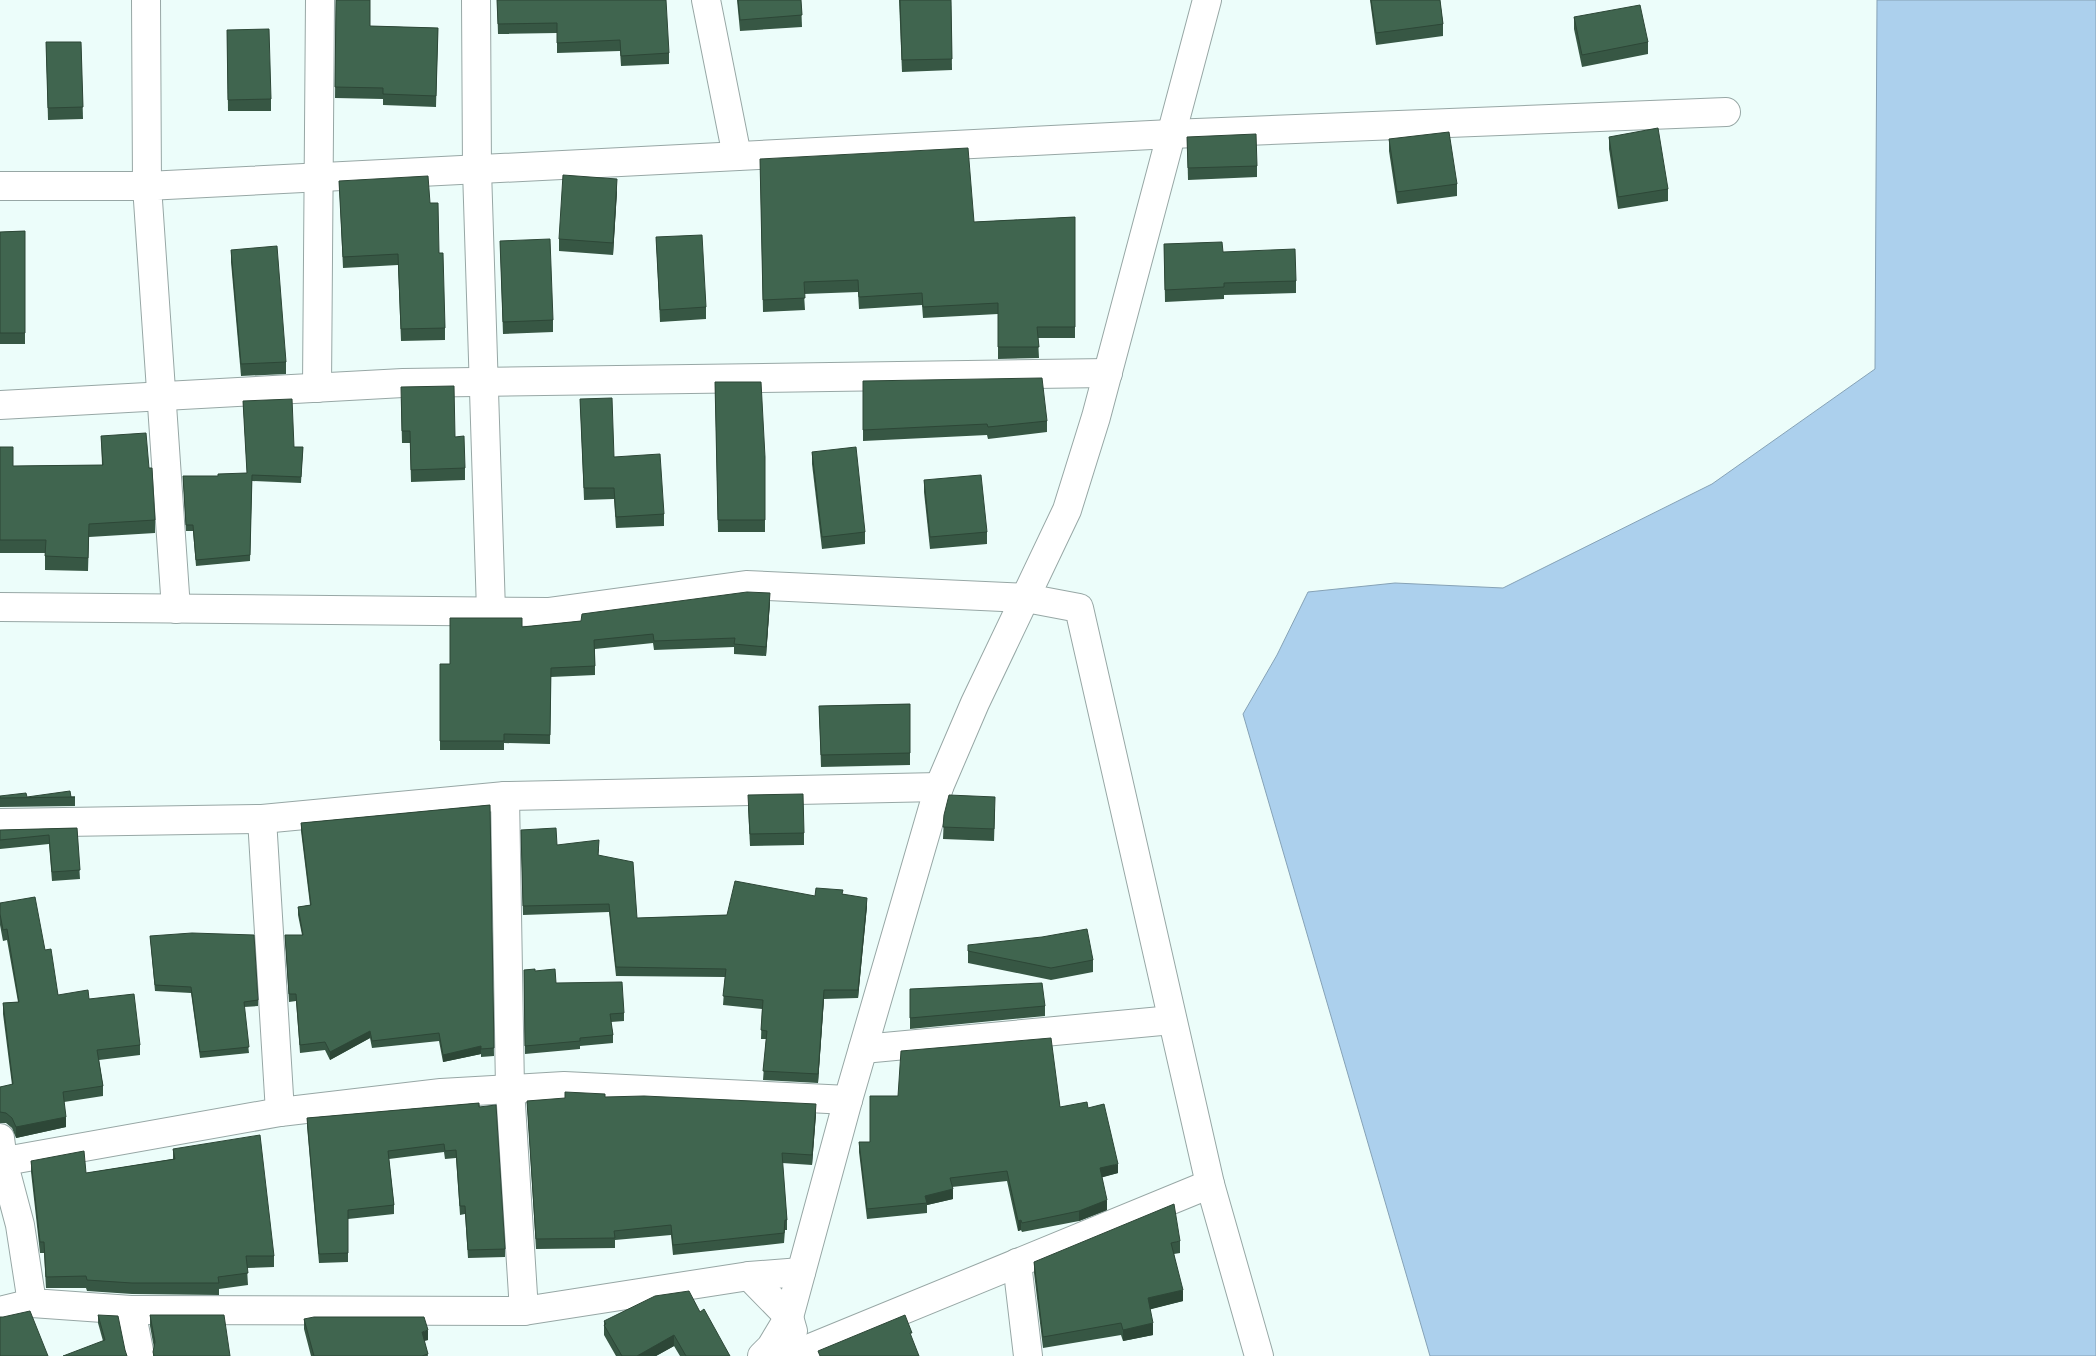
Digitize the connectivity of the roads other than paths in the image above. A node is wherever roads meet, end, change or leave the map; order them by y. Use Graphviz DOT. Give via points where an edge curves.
graph roads {
  1 [pos="146,0"];
  2 [pos="320,0"];
  3 [pos="476,0"];
  4 [pos="706,0"];
  5 [pos="1207,0"];
  6 [pos="1726,112"];
  7 [pos="1172,134"];
  8 [pos="737,156"];
  9 [pos="477,170"];
  10 [pos="317,178"];
  11 [pos="0,186"];
  12 [pos="147,186"];
  13 [pos="1108,373"];
  14 [pos="484,382"];
  15 [pos="317,388"];
  16 [pos="162,396"];
  17 [pos="0,405"];
  18 [pos="1026,598"];
  19 [pos="0,607"];
  20 [pos="176,609"];
  21 [pos="491,611"];
  22 [pos="939,787"];
  23 [pos="505,796"];
  24 [pos="262,819"];
  25 [pos="0,823"];
  26 [pos="1172,1020"];
  27 [pos="863,1048"];
  28 [pos="510,1089"];
  29 [pos="848,1100"];
  30 [pos="280,1112"];
  31 [pos="1,1154"];
  32 [pos="1210,1184"];
  33 [pos="1017,1263"];
  34 [pos="801,1272"];
  35 [pos="749,1276"];
  36 [pos="32,1303"];
  37 [pos="0,1310"];
  38 [pos="131,1310"];
  39 [pos="524,1311"];
  40 [pos="789,1317"];
  41 [pos="797,1355"];
  42 [pos="140,1356"];
  43 [pos="762,1356"];
  44 [pos="1028,1356"];
  45 [pos="1259,1356"];
  1 -- 12 [label="street"];
  2 -- 10 [label="street"];
  3 -- 9 [label="street"];
  4 -- 8 [label="street"];
  5 -- 7 [label="street"];
  6 -- 7 [label="street"];
  7 -- 8 [label="street"];
  7 -- 13 [label="street"];
  8 -- 9 [label="street"];
  9 -- 10 [label="street"];
  9 -- 14 [label="street"];
  10 -- 12 [label="street"];
  10 -- 15 [label="street"];
  11 -- 12 [label="street"];
  12 -- 16 [label="street"];
  13 -- 14 [label="street"];
  13 -- 18 [label="street" via="1067,510"];
  14 -- 15 [label="street"];
  14 -- 21 [label="street"];
  15 -- 16 [label="street"];
  16 -- 17 [label="street"];
  16 -- 20 [label="street"];
  18 -- 21 [label="street" via="746,585 548,612"];
  18 -- 22 [label="street"];
  18 -- 26 [label="street" via="1079,608"];
  19 -- 20 [label="street"];
  20 -- 21 [label="street"];
  22 -- 23 [label="street"];
  22 -- 27 [label="street"];
  23 -- 24 [label="street"];
  23 -- 28 [label="street"];
  24 -- 25 [label="street"];
  24 -- 30 [label="street"];
  26 -- 27 [label="street"];
  26 -- 32 [label="street"];
  27 -- 29 [label="street"];
  28 -- 29 [label="street" via="564,1086"];
  28 -- 30 [label="street" via="442,1093"];
  28 -- 39 [label="street"];
  29 -- 34 [label="street"];
  30 -- 31 [label="street"];
  31 -- 36 [label="street" via="20,1225"];
  32 -- 33 [label="street"];
  32 -- 45 [label="street"];
  33 -- 41 [label="street"];
  33 -- 44 [label="street"];
  34 -- 35 [label="street"];
  34 -- 40 [label="street"];
  35 -- 39 [label="street"];
  35 -- 40 [label="street"];
  36 -- 37 [label="street"];
  36 -- 38 [label="street"];
  38 -- 39 [label="street"];
  38 -- 42 [label="street"];
  40 -- 41 [label="street"];
  40 -- 43 [label="street"];
}
